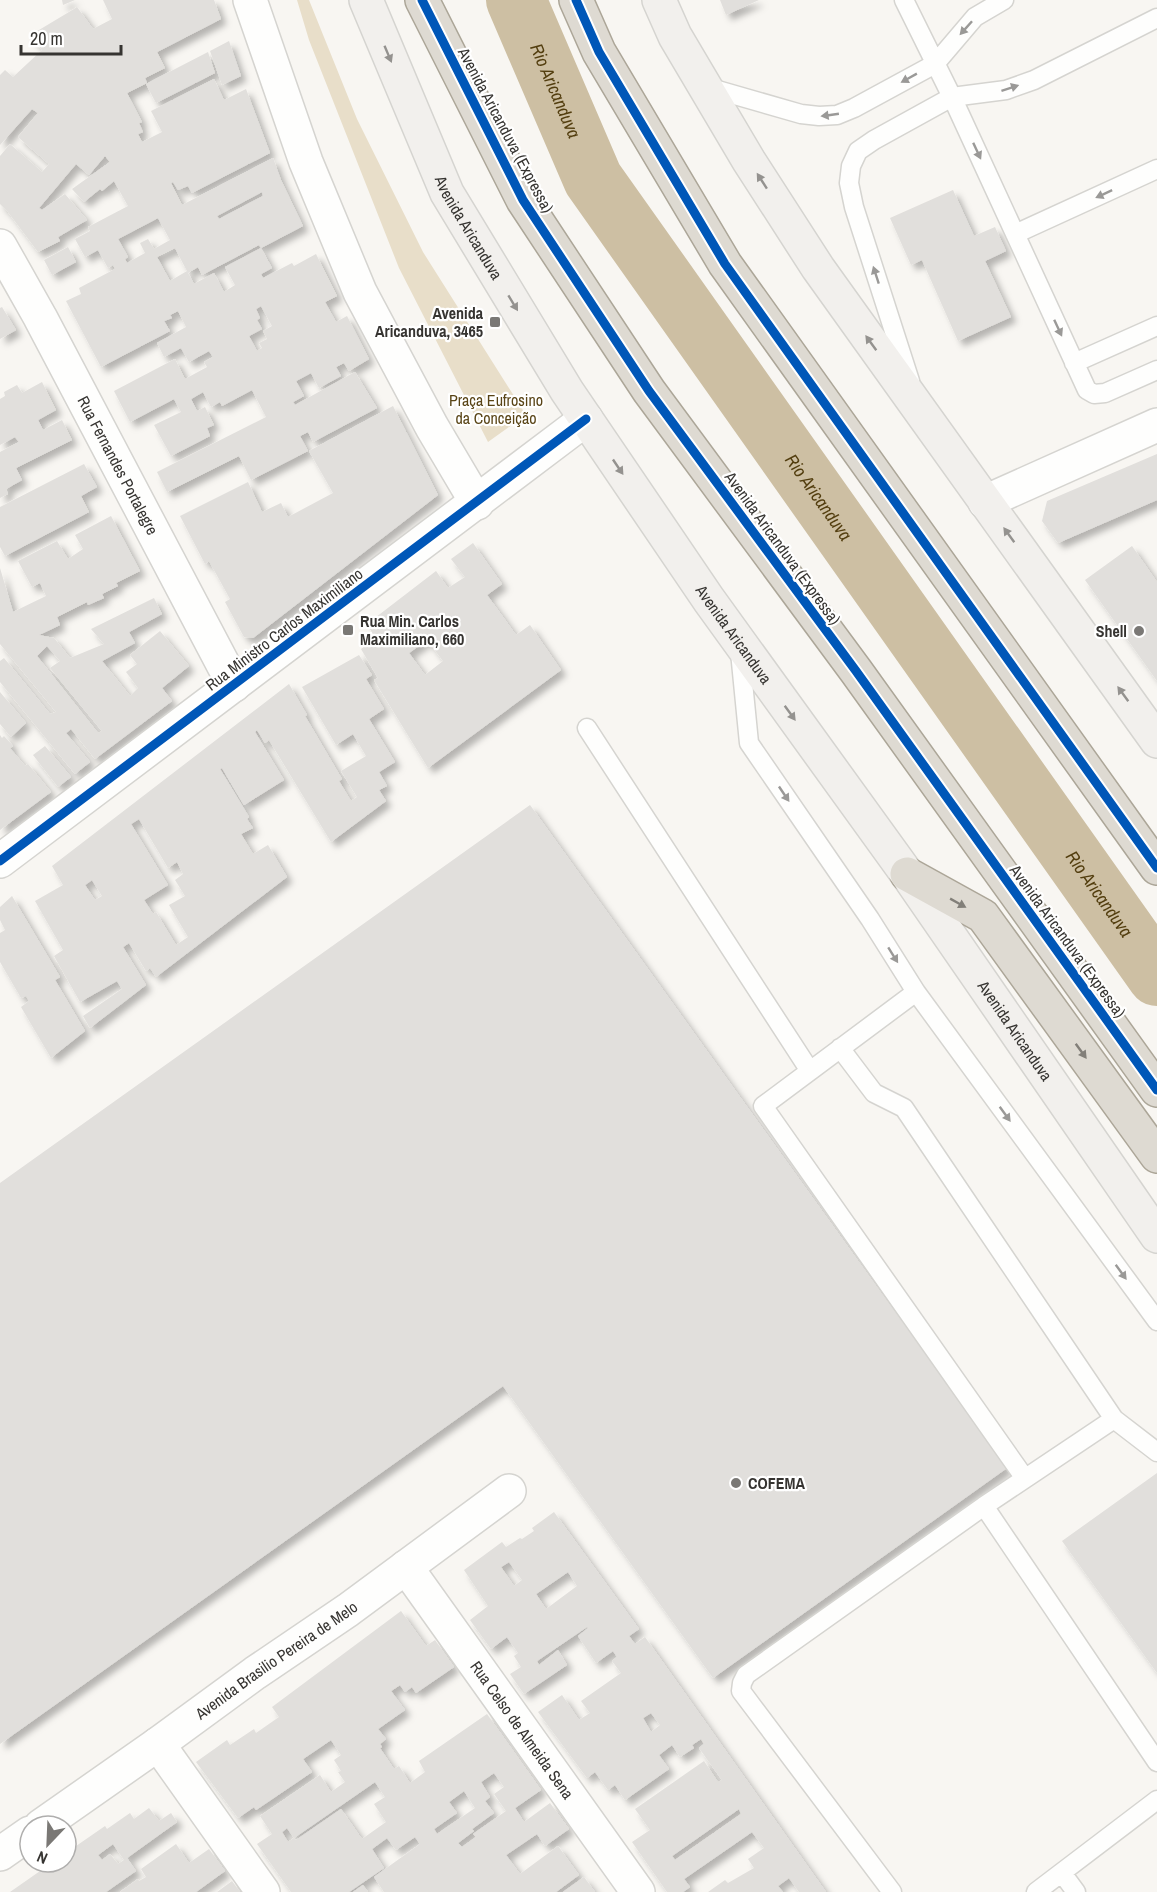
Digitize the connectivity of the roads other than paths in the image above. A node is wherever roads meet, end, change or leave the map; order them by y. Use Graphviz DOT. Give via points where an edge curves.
graph roads {
  1 [pos="250,0"];
  2 [pos="366,0"];
  3 [pos="422,0"];
  4 [pos="576,0"];
  5 [pos="585,0"];
  6 [pos="659,0"];
  7 [pos="904,0"];
  8 [pos="1004,0"];
  9 [pos="1157,18"];
  10 [pos="599,52"];
  11 [pos="935,64"];
  12 [pos="706,87"];
  13 [pos="952,98"];
  14 [pos="1157,169"];
  15 [pos="1015,234"];
  16 [pos="0,246"];
  17 [pos="1157,326"];
  18 [pos="1074,363"];
  19 [pos="1157,370"];
  20 [pos="920,411"];
  21 [pos="586,419"];
  22 [pos="1157,425"];
  23 [pos="985,502"];
  24 [pos="477,503"];
  25 [pos="739,641"];
  26 [pos="234,685"];
  27 [pos="587,728"];
  28 [pos="1157,741"];
  29 [pos="0,861"];
  30 [pos="1157,868"];
  31 [pos="907,874"];
  32 [pos="916,992"];
  33 [pos="840,1048"];
  34 [pos="810,1071"];
  35 [pos="1157,1090"];
  36 [pos="1157,1156"];
  37 [pos="1157,1236"];
  38 [pos="1157,1322"];
  39 [pos="1114,1419"];
  40 [pos="1157,1452"];
  41 [pos="1024,1477"];
  42 [pos="509,1491"];
  43 [pos="984,1506"];
  44 [pos="406,1567"];
  45 [pos="158,1744"];
  46 [pos="1157,1762"];
  47 [pos="1157,1800"];
  48 [pos="58,1814"];
  49 [pos="18,1841"];
  50 [pos="0,1854"];
  51 [pos="1062,1873"];
  52 [pos="263,1892"];
  53 [pos="638,1892"];
  54 [pos="892,1892"];
  55 [pos="1036,1892"];
  56 [pos="1076,1892"];
  1 -- 24 [label="street" via="306,162 360,292"];
  2 -- 21 [label="main road, Avenida Aricanduva, one-way" via="447,194"];
  3 -- 35 [label="highway, Avenida Aricanduva (Expressa)" via="523,200 649,391"];
  4 -- 10 [label="highway"];
  5 -- 10 [label="highway"];
  6 -- 12 [label="main road" via="675,36"];
  7 -- 11 [label="lane"];
  8 -- 11 [label="lane, one-way" via="975,18"];
  13 -- 9 [label="lane, one-way" via="1006,90 1034,80"];
  10 -- 30 [label="highway" via="725,264"];
  11 -- 12 [label="lane, one-way" via="837,115 801,114"];
  11 -- 13 [label="lane"];
  20 -- 12 [label="main road, one-way" via="818,268"];
  13 -- 15 [label="lane, one-way"];
  20 -- 13 [label="lane, one-way" via="849,183 858,151"];
  14 -- 15 [label="lane, one-way"];
  15 -- 18 [label="lane, one-way"];
  16 -- 26 [label="street, Rua Fernandes Portalegre"];
  17 -- 18 [label="lane"];
  18 -- 19 [label="lane" via="1087,390 1098,395"];
  20 -- 23 [label="main road"];
  21 -- 24 [label="street, Rua Ministro Carlos Maximiliano"];
  21 -- 25 [label="main road, Avenida Aricanduva, one-way"];
  22 -- 23 [label="street"];
  28 -- 23 [label="main road, one-way"];
  24 -- 26 [label="street, Rua Ministro Carlos Maximiliano"];
  25 -- 31 [label="main road, Avenida Aricanduva, one-way"];
  25 -- 32 [label="lane, one-way" via="749,742"];
  26 -- 29 [label="street, Rua Ministro Carlos Maximiliano"];
  27 -- 34 [label="lane"];
  31 -- 36 [label="highway, one-way" via="982,916"];
  31 -- 37 [label="main road, Avenida Aricanduva"];
  32 -- 33 [label="lane"];
  32 -- 38 [label="lane, one-way"];
  33 -- 34 [label="lane"];
  33 -- 39 [label="lane" via="874,1093 904,1108"];
  34 -- 41 [label="lane" via="763,1106"];
  39 -- 40 [label="lane"];
  39 -- 41 [label="lane"];
  41 -- 43 [label="lane"];
  42 -- 44 [label="street, Avenida Brasilio Pereira de Melo"];
  43 -- 46 [label="lane"];
  43 -- 54 [label="lane" via="746,1675 742,1683 741,1691"];
  44 -- 45 [label="street, Avenida Brasilio Pereira de Melo"];
  44 -- 53 [label="street, Rua Celso de Almeida Sena"];
  45 -- 48 [label="street, Avenida Brasilio Pereira de Melo"];
  45 -- 52 [label="street"];
  47 -- 51 [label="lane"];
  49 -- 50 [label="street"];
  51 -- 55 [label="lane"];
  51 -- 56 [label="lane"];
}
